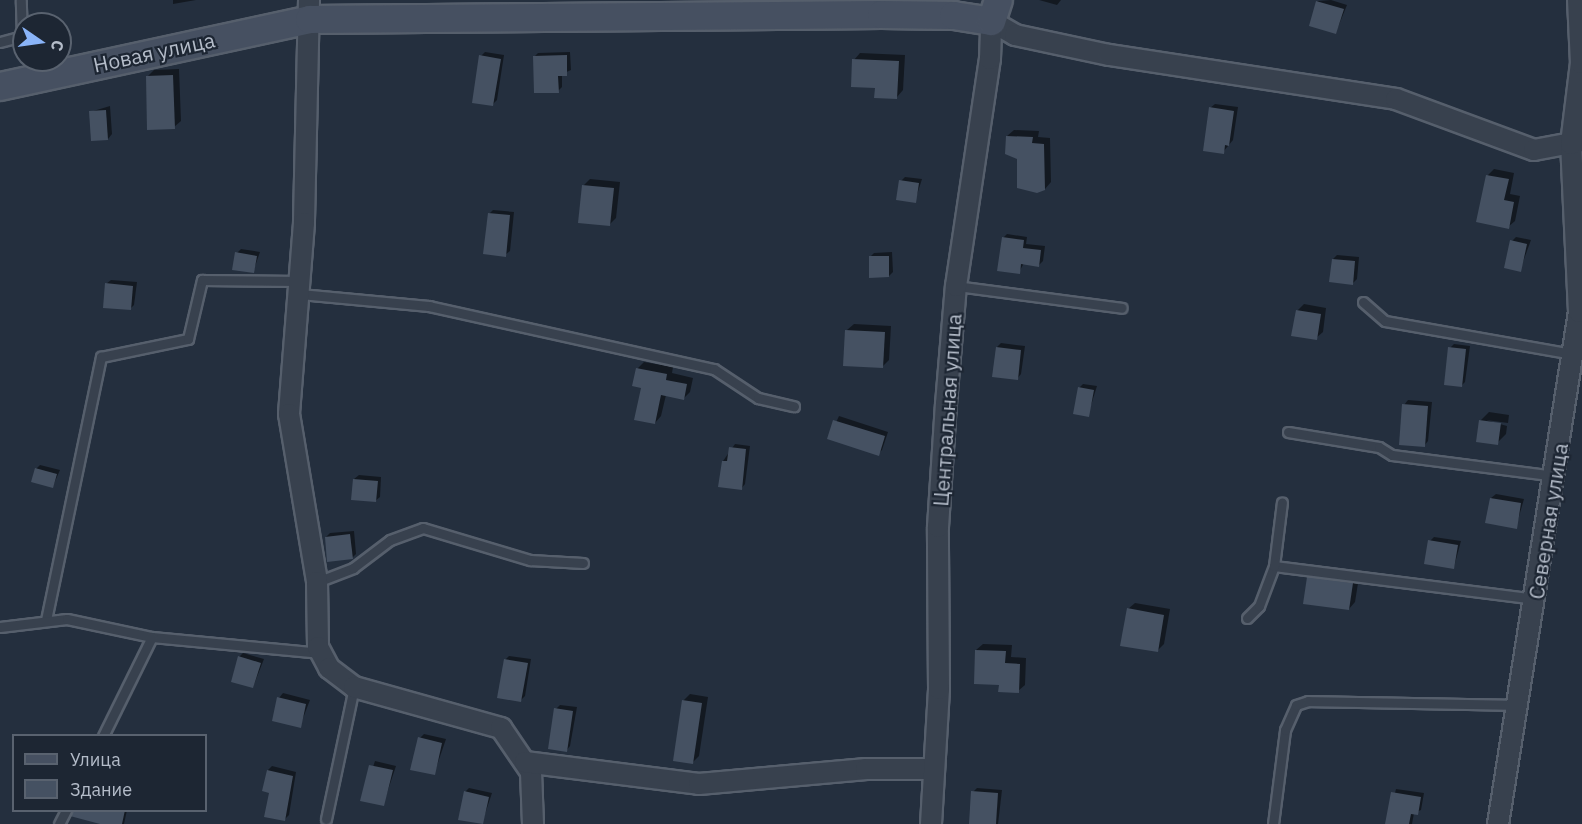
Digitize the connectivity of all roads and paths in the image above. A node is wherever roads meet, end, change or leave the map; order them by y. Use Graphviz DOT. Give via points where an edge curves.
graph roads {
  1 [pos="21,0"];
  2 [pos="1578,0"];
  3 [pos="720,7"];
  4 [pos="309,9"];
  5 [pos="994,10"];
  6 [pos="0,42"];
  7 [pos="0,86"];
  8 [pos="1577,143"];
  9 [pos="956,286"];
  10 [pos="300,287"];
  11 [pos="1363,302"];
  12 [pos="1122,308"];
  13 [pos="1573,354"];
  14 [pos="794,406"];
  15 [pos="1288,432"];
  16 [pos="1555,476"];
  17 [pos="1282,502"];
  18 [pos="583,563"];
  19 [pos="1275,566"];
  20 [pos="317,582"];
  21 [pos="1536,599"];
  22 [pos="1247,618"];
  23 [pos="46,620"];
  24 [pos="0,627"];
  25 [pos="152,637"];
  26 [pos="321,653"];
  27 [pos="354,687"];
  28 [pos="1517,705"];
  29 [pos="104,734"];
  30 [pos="525,762"];
  31 [pos="934,769"];
  32 [pos="326,819"];
  33 [pos="533,824"];
  34 [pos="931,824"];
  35 [pos="1273,824"];
  36 [pos="1498,824"];
  1 -- 6 [label="lane" via="22,36"];
  2 -- 8 [label="street, Северная улица" via="1581,63"];
  3 -- 4 [label="street, Новая улица"];
  3 -- 5 [label="street, Новая улица" via="939,14"];
  4 -- 7 [label="street, Новая улица"];
  4 -- 10 [label="street"];
  5 -- 8 [label="street" via="1015,35 1109,55 1396,99 1534,150"];
  5 -- 9 [label="street, Центральная улица"];
  8 -- 13 [label="street, Северная улица" via="1579,312"];
  9 -- 12 [label="lane"];
  9 -- 31 [label="street, Центральная улица" via="938,527 939,688"];
  10 -- 14 [label="lane" via="429,306 714,369 758,398"];
  10 -- 20 [label="street" via="289,414"];
  10 -- 23 [label="lane" via="202,280 188,339 101,357"];
  11 -- 13 [label="lane" via="1385,321"];
  13 -- 16 [label="street, Северная улица"];
  15 -- 16 [label="lane" via="1378,447 1392,455"];
  16 -- 21 [label="street, Северная улица"];
  17 -- 19 [label="lane"];
  18 -- 20 [label="lane" via="530,560 423,528 390,540 353,568"];
  19 -- 21 [label="lane"];
  19 -- 22 [label="lane" via="1259,606"];
  20 -- 26 [label="street"];
  21 -- 28 [label="street, Северная улица"];
  23 -- 24 [label="lane"];
  23 -- 25 [label="lane" via="88,621"];
  25 -- 26 [label="lane"];
  25 -- 29 [label="lane"];
  26 -- 27 [label="street" via="329,668"];
  27 -- 30 [label="street" via="501,728"];
  27 -- 32 [label="lane"];
  28 -- 35 [label="lane" via="1296,705 1285,730"];
  28 -- 36 [label="street, Северная улица"];
  30 -- 31 [label="street" via="699,784 866,769"];
  30 -- 33 [label="street" via="531,772"];
  31 -- 34 [label="street, Центральная улица"];
}
